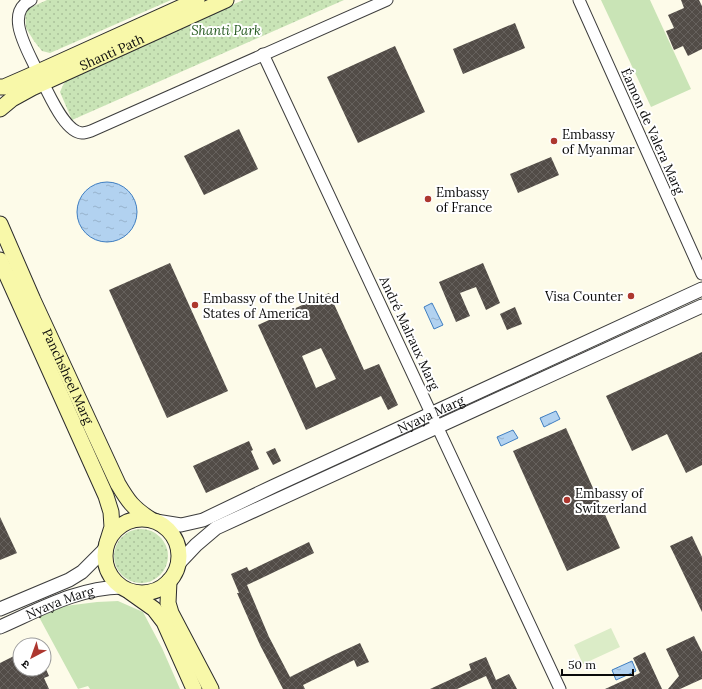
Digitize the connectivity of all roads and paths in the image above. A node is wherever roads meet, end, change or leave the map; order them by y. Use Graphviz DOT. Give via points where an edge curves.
graph roads {
  1 [pos="31,0"];
  2 [pos="197,0"];
  3 [pos="226,0"];
  4 [pos="387,0"];
  5 [pos="578,0"];
  6 [pos="263,54"];
  7 [pos="40,77"];
  8 [pos="0,87"];
  9 [pos="0,109"];
  10 [pos="0,224"];
  11 [pos="0,260"];
  12 [pos="702,274"];
  13 [pos="702,290"];
  14 [pos="702,306"];
  15 [pos="432,413"];
  16 [pos="438,426"];
  17 [pos="153,520"];
  18 [pos="106,546"];
  19 [pos="178,563"];
  20 [pos="169,581"];
  21 [pos="125,589"];
  22 [pos="0,609"];
  23 [pos="0,627"];
  24 [pos="194,689"];
  25 [pos="211,689"];
  26 [pos="560,689"];
  1 -- 7 [label="street" via="20,10 17,18"];
  2 -- 7 [label="main road, Shanti Path"];
  3 -- 7 [label="main road, Shanti Path"];
  4 -- 6 [label="street"];
  5 -- 12 [label="street, Éamon de Valera Marg"];
  6 -- 7 [label="street" via="91,131 81,133 71,128 60,115"];
  6 -- 15 [label="street, André Malraux Marg"];
  7 -- 8 [label="main road, Shanti Path"];
  7 -- 9 [label="main road, Shanti Path"];
  10 -- 17 [label="main road, Panchsheel Marg" via="118,484 130,504"];
  11 -- 18 [label="main road" via="106,496 112,527"];
  13 -- 15 [label="street, Nyaya Marg"];
  14 -- 16 [label="street, Nyaya Marg"];
  15 -- 16 [label="street, André Malraux Marg"];
  15 -- 17 [label="street, Nyaya Marg" via="203,520 180,525"];
  16 -- 19 [label="street, Nyaya Marg" via="216,528"];
  16 -- 26 [label="street, André Malraux Marg"];
  17 -- 18 [label="main road" via="139,518 124,523 112,534"];
  17 -- 19 [label="main road" via="167,528 175,538 179,550"];
  18 -- 21 [label="main road" via="105,560 108,571"];
  18 -- 22 [label="street, Nyaya Marg" via="82,572 69,580"];
  19 -- 20 [label="main road"];
  20 -- 21 [label="main road" via="157,590 143,593"];
  20 -- 25 [label="main road" via="168,603 171,613"];
  21 -- 23 [label="street, Nyaya Marg" via="86,591"];
  21 -- 24 [label="main road" via="154,609 164,622"];
}
